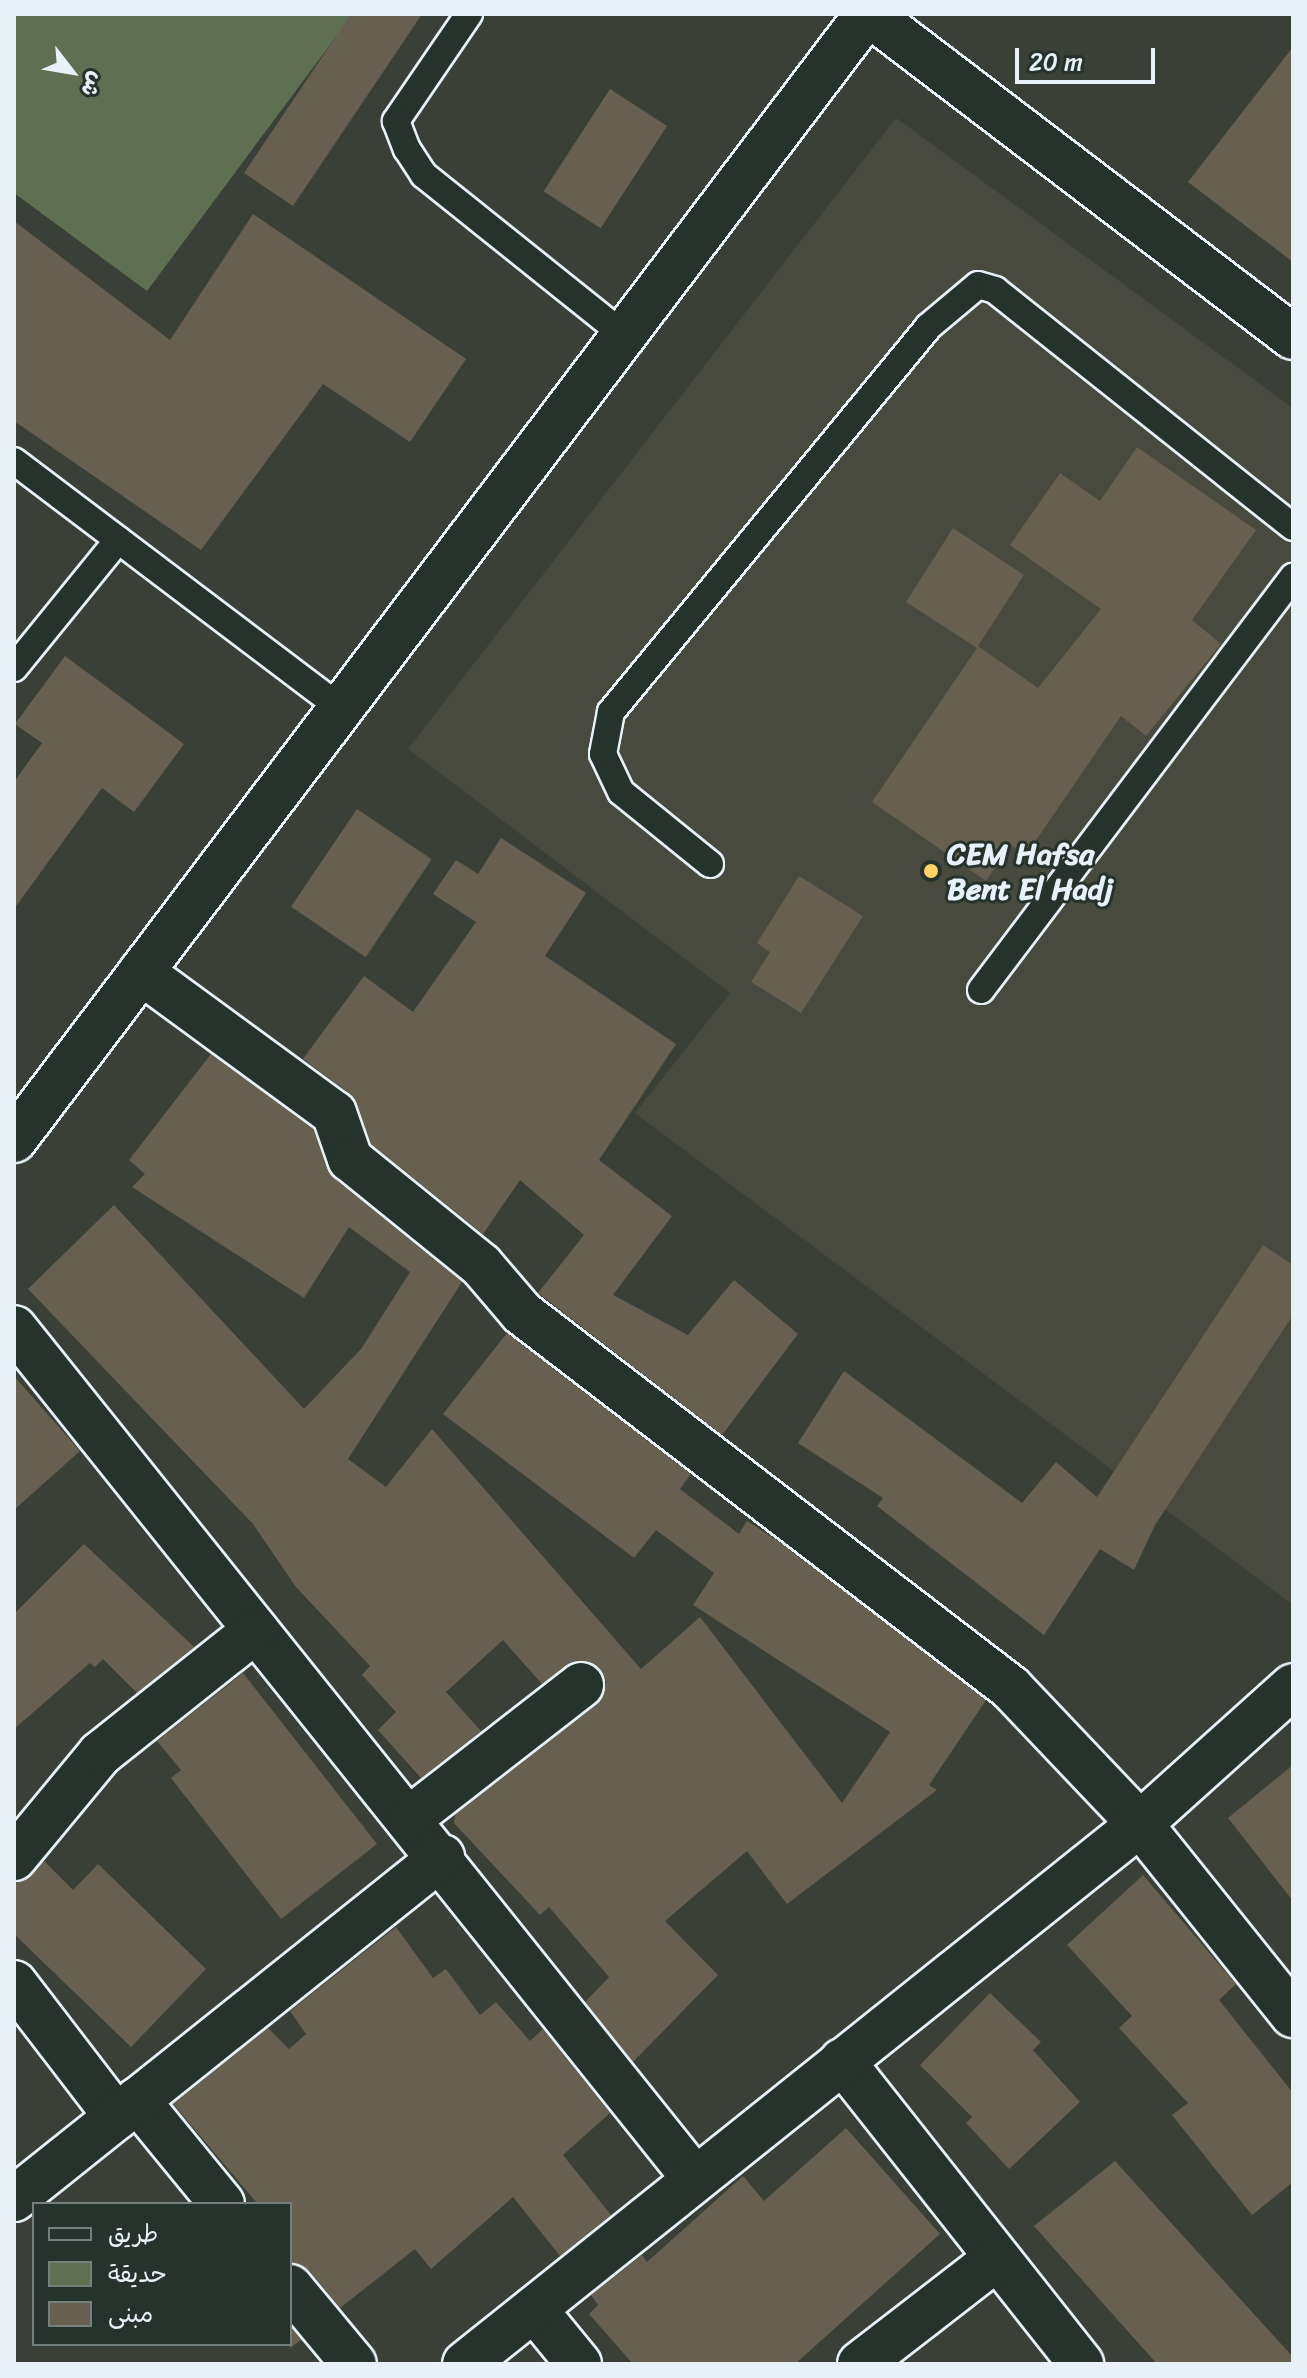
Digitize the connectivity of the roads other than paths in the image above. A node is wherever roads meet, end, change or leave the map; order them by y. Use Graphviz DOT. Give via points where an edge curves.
graph roads {
  1 [pos="469,14"];
  2 [pos="868,14"];
  3 [pos="624,335"];
  4 [pos="1293,337"];
  5 [pos="14,461"];
  6 [pos="1293,527"];
  7 [pos="118,540"];
  8 [pos="1293,577"];
  9 [pos="14,668"];
  10 [pos="341,708"];
  11 [pos="710,864"];
  12 [pos="141,972"];
  13 [pos="981,990"];
  14 [pos="14,1140"];
  15 [pos="14,1328"];
  16 [pos="256,1630"];
  17 [pos="581,1685"];
  18 [pos="1293,1686"];
  19 [pos="409,1819"];
  20 [pos="1140,1824"];
  21 [pos="442,1857"];
  22 [pos="14,1858"];
  23 [pos="14,1983"];
  24 [pos="1293,2015"];
  25 [pos="842,2061"];
  26 [pos="127,2109"];
  27 [pos="695,2179"];
  28 [pos="14,2199"];
  29 [pos="220,2202"];
  30 [pos="997,2258"];
  31 [pos="292,2289"];
  32 [pos="534,2309"];
  33 [pos="354,2364"];
  34 [pos="465,2364"];
  35 [pos="579,2364"];
  36 [pos="860,2364"];
  37 [pos="1081,2364"];
  1 -- 3 [label="lane" via="396,121 407,149 424,175"];
  2 -- 3 [label="street"];
  2 -- 4 [label="street"];
  3 -- 10 [label="street"];
  5 -- 7 [label="lane"];
  6 -- 11 [label="lane" via="995,290 978,285 928,327 611,712 603,754 621,792"];
  7 -- 9 [label="lane"];
  7 -- 10 [label="lane"];
  8 -- 13 [label="lane"];
  10 -- 12 [label="street"];
  12 -- 14 [label="street"];
  12 -- 20 [label="street" via="334,1113 350,1159 481,1265 522,1313 1011,1688"];
  15 -- 16 [label="street"];
  16 -- 19 [label="street"];
  16 -- 22 [label="street" via="100,1754"];
  17 -- 19 [label="street"];
  18 -- 20 [label="street"];
  19 -- 21 [label="street"];
  20 -- 24 [label="street"];
  20 -- 25 [label="street"];
  21 -- 26 [label="street"];
  21 -- 27 [label="street"];
  23 -- 26 [label="street"];
  25 -- 27 [label="street"];
  25 -- 30 [label="street"];
  26 -- 28 [label="street"];
  26 -- 29 [label="street"];
  27 -- 32 [label="street"];
  30 -- 36 [label="street"];
  30 -- 37 [label="street"];
  31 -- 33 [label="street"];
  32 -- 34 [label="street"];
  32 -- 35 [label="street"];
}
